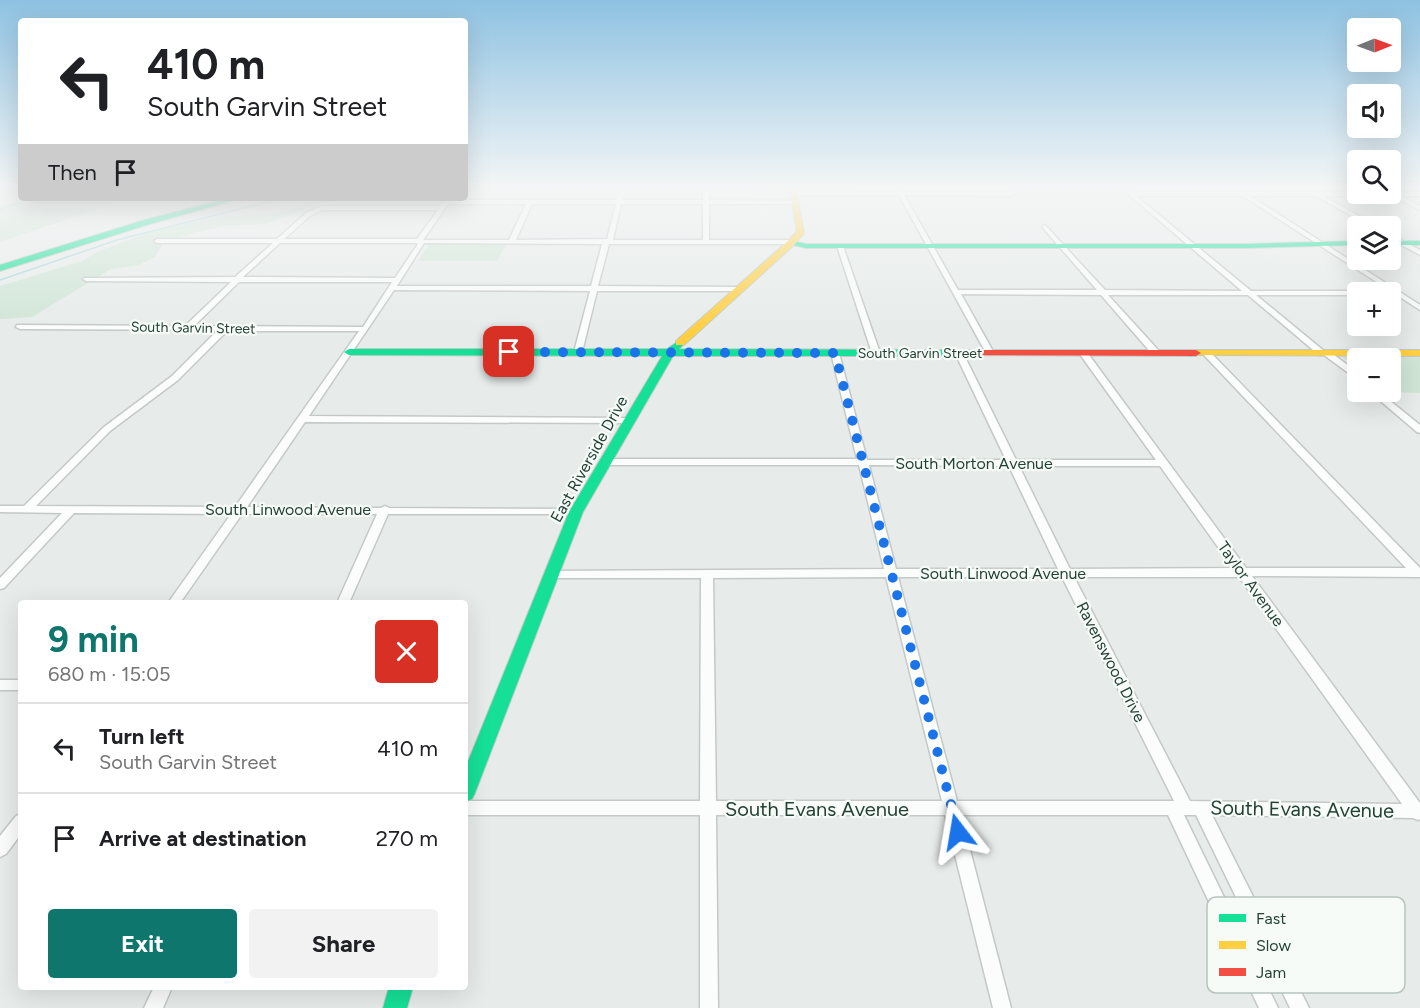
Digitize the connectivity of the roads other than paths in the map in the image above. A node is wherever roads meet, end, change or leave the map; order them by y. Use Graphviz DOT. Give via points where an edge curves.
graph roads {
  1 [pos="88,235"];
  2 [pos="105,235"];
  3 [pos="286,235"];
  4 [pos="423,235"];
  5 [pos="515,235"];
  6 [pos="610,235"];
  7 [pos="706,235"];
  8 [pos="798,235"];
  9 [pos="924,235"];
  10 [pos="1051,235"];
  11 [pos="1180,235"];
  12 [pos="1307,235"];
  13 [pos="281,240"];
  14 [pos="157,241"];
  15 [pos="419,241"];
  16 [pos="512,241"];
  17 [pos="608,241"];
  18 [pos="706,241"];
  19 [pos="792,242"];
  20 [pos="1401,242"];
  21 [pos="1420,243"];
  22 [pos="1347,244"];
  23 [pos="1401,244"];
  24 [pos="1322,245"];
  25 [pos="840,246"];
  26 [pos="930,246"];
  27 [pos="1061,246"];
  28 [pos="1193,246"];
  29 [pos="1420,253"];
  30 [pos="0,263"];
  31 [pos="0,268"];
  32 [pos="86,279"];
  33 [pos="236,280"];
  34 [pos="1378,282"];
  35 [pos="395,284"];
  36 [pos="594,288"];
  37 [pos="738,289"];
  38 [pos="957,292"];
  39 [pos="1103,293"];
  40 [pos="1250,293"];
  41 [pos="1347,293"];
  42 [pos="1401,297"];
  43 [pos="1420,309"];
  44 [pos="20,327"];
  45 [pos="188,327"];
  46 [pos="224,329"];
  47 [pos="365,329"];
  48 [pos="349,352"];
  49 [pos="578,352"];
  50 [pos="669,353"];
  51 [pos="835,353"];
  52 [pos="876,353"];
  53 [pos="959,353"];
  54 [pos="990,353"];
  55 [pos="1083,353"];
  56 [pos="1156,353"];
  57 [pos="1206,353"];
  58 [pos="1324,353"];
  59 [pos="1420,353"];
  60 [pos="1347,370"];
  61 [pos="1386,402"];
  62 [pos="302,419"];
  63 [pos="628,421"];
  64 [pos="1420,430"];
  65 [pos="604,462"];
  66 [pos="864,463"];
  67 [pos="1012,463"];
  68 [pos="1163,463"];
  69 [pos="0,508"];
  70 [pos="27,509"];
  71 [pos="72,509"];
  72 [pos="239,509"];
  73 [pos="385,509"];
  74 [pos="576,512"];
  75 [pos="1242,572"];
  76 [pos="892,573"];
  77 [pos="1066,573"];
  78 [pos="1419,573"];
  79 [pos="551,574"];
  80 [pos="708,574"];
  81 [pos="0,585"];
  82 [pos="176,600"];
  83 [pos="344,600"];
  84 [pos="0,685"];
  85 [pos="18,685"];
  86 [pos="468,785"];
  87 [pos="468,808"];
  88 [pos="708,809"];
  89 [pos="952,809"];
  90 [pos="1186,809"];
  91 [pos="1419,812"];
  92 [pos="18,825"];
  93 [pos="0,849"];
  94 [pos="1223,897"];
  95 [pos="1236,897"];
  96 [pos="162,990"];
  97 [pos="400,990"];
  98 [pos="1263,993"];
  99 [pos="1291,993"];
  100 [pos="153,1008"];
  101 [pos="395,1008"];
  102 [pos="709,1008"];
  103 [pos="1002,1008"];
  104 [pos="1269,1008"];
  105 [pos="1300,1008"];
  1 -- 30 [label="main road"];
  2 -- 31 [label="main road"];
  3 -- 13 [label="street"];
  4 -- 15 [label="street"];
  5 -- 16 [label="street"];
  6 -- 17 [label="street"];
  7 -- 18 [label="street"];
  8 -- 19 [label="main road"];
  9 -- 26 [label="street"];
  10 -- 27 [label="street"];
  11 -- 28 [label="street"];
  12 -- 24 [label="street"];
  13 -- 14 [label="street"];
  13 -- 15 [label="street"];
  13 -- 33 [label="street"];
  15 -- 16 [label="street"];
  15 -- 35 [label="street" via="421,244"];
  16 -- 17 [label="street"];
  17 -- 18 [label="street"];
  17 -- 36 [label="street"];
  18 -- 19 [label="street"];
  19 -- 25 [label="main road"];
  19 -- 37 [label="main road, East Riverside Drive"];
  20 -- 21 [label="main road"];
  22 -- 24 [label="main road"];
  23 -- 29 [label="street"];
  24 -- 28 [label="main road"];
  24 -- 34 [label="street"];
  25 -- 26 [label="main road"];
  25 -- 52 [label="street"];
  26 -- 27 [label="main road"];
  26 -- 38 [label="street"];
  27 -- 28 [label="main road"];
  27 -- 39 [label="street"];
  28 -- 40 [label="street"];
  32 -- 33 [label="street"];
  33 -- 35 [label="street"];
  33 -- 45 [label="street"];
  35 -- 36 [label="street"];
  35 -- 47 [label="street"];
  36 -- 37 [label="street"];
  36 -- 49 [label="street"];
  37 -- 50 [label="main road, East Riverside Drive"];
  38 -- 39 [label="street"];
  38 -- 54 [label="street"];
  39 -- 40 [label="street"];
  39 -- 56 [label="street"];
  40 -- 41 [label="street"];
  40 -- 58 [label="street"];
  42 -- 43 [label="street"];
  44 -- 45 [label="street, South Garvin Street"];
  45 -- 46 [label="street, South Garvin Street"];
  46 -- 47 [label="street, South Garvin Street"];
  46 -- 70 [label="street" via="175,378 107,429"];
  47 -- 48 [label="street"];
  48 -- 49 [label="main road, South Garvin Street"];
  48 -- 62 [label="street"];
  49 -- 50 [label="main road, South Garvin Street"];
  50 -- 51 [label="main road, South Garvin Street"];
  50 -- 63 [label="main road, East Riverside Drive"];
  51 -- 52 [label="main road, South Garvin Street"];
  51 -- 66 [label="street"];
  52 -- 53 [label="main road, South Garvin Street"];
  53 -- 54 [label="main road, South Garvin Street"];
  53 -- 67 [label="street, Ravenswood Drive"];
  54 -- 55 [label="main road, South Garvin Street"];
  55 -- 56 [label="main road, South Garvin Street"];
  55 -- 68 [label="street, Taylor Avenue"];
  56 -- 57 [label="main road, South Garvin Street"];
  57 -- 58 [label="main road, South Garvin Street"];
  57 -- 78 [label="street"];
  58 -- 59 [label="main road, South Garvin Street"];
  58 -- 60 [label="street"];
  61 -- 64 [label="street"];
  62 -- 63 [label="street"];
  62 -- 72 [label="street"];
  63 -- 65 [label="main road, East Riverside Drive"];
  65 -- 66 [label="street, South Morton Avenue"];
  65 -- 74 [label="main road, East Riverside Drive"];
  66 -- 67 [label="street, South Morton Avenue"];
  66 -- 76 [label="street"];
  67 -- 68 [label="street, South Morton Avenue"];
  67 -- 77 [label="street, Ravenswood Drive"];
  68 -- 75 [label="street, Taylor Avenue"];
  69 -- 70 [label="street, South Linwood Avenue"];
  70 -- 71 [label="street, South Linwood Avenue"];
  71 -- 72 [label="street, South Linwood Avenue"];
  71 -- 81 [label="street"];
  72 -- 73 [label="street, South Linwood Avenue"];
  72 -- 82 [label="street"];
  73 -- 74 [label="street, South Linwood Avenue"];
  73 -- 83 [label="street"];
  74 -- 79 [label="main road, East Riverside Drive"];
  75 -- 77 [label="street, South Linwood Avenue"];
  75 -- 78 [label="street, South Linwood Avenue"];
  75 -- 91 [label="street, Taylor Avenue"];
  76 -- 77 [label="street, South Linwood Avenue"];
  76 -- 80 [label="street, South Linwood Avenue"];
  76 -- 89 [label="street"];
  77 -- 90 [label="street, Ravenswood Drive"];
  79 -- 80 [label="street, South Linwood Avenue"];
  79 -- 86 [label="main road, East Riverside Drive"];
  80 -- 88 [label="street"];
  84 -- 85 [label="street"];
  87 -- 88 [label="street, South Evans Avenue"];
  88 -- 89 [label="street, South Evans Avenue"];
  88 -- 102 [label="street"];
  89 -- 90 [label="street, South Evans Avenue"];
  89 -- 103 [label="street"];
  90 -- 91 [label="street, South Evans Avenue"];
  90 -- 94 [label="street, Ravenswood Drive"];
  90 -- 95 [label="street, Ravenswood Drive"];
  92 -- 93 [label="street"];
  96 -- 100 [label="street"];
  97 -- 101 [label="main road"];
  98 -- 104 [label="street, Ravenswood Drive"];
  99 -- 105 [label="street, Ravenswood Drive"];
}
